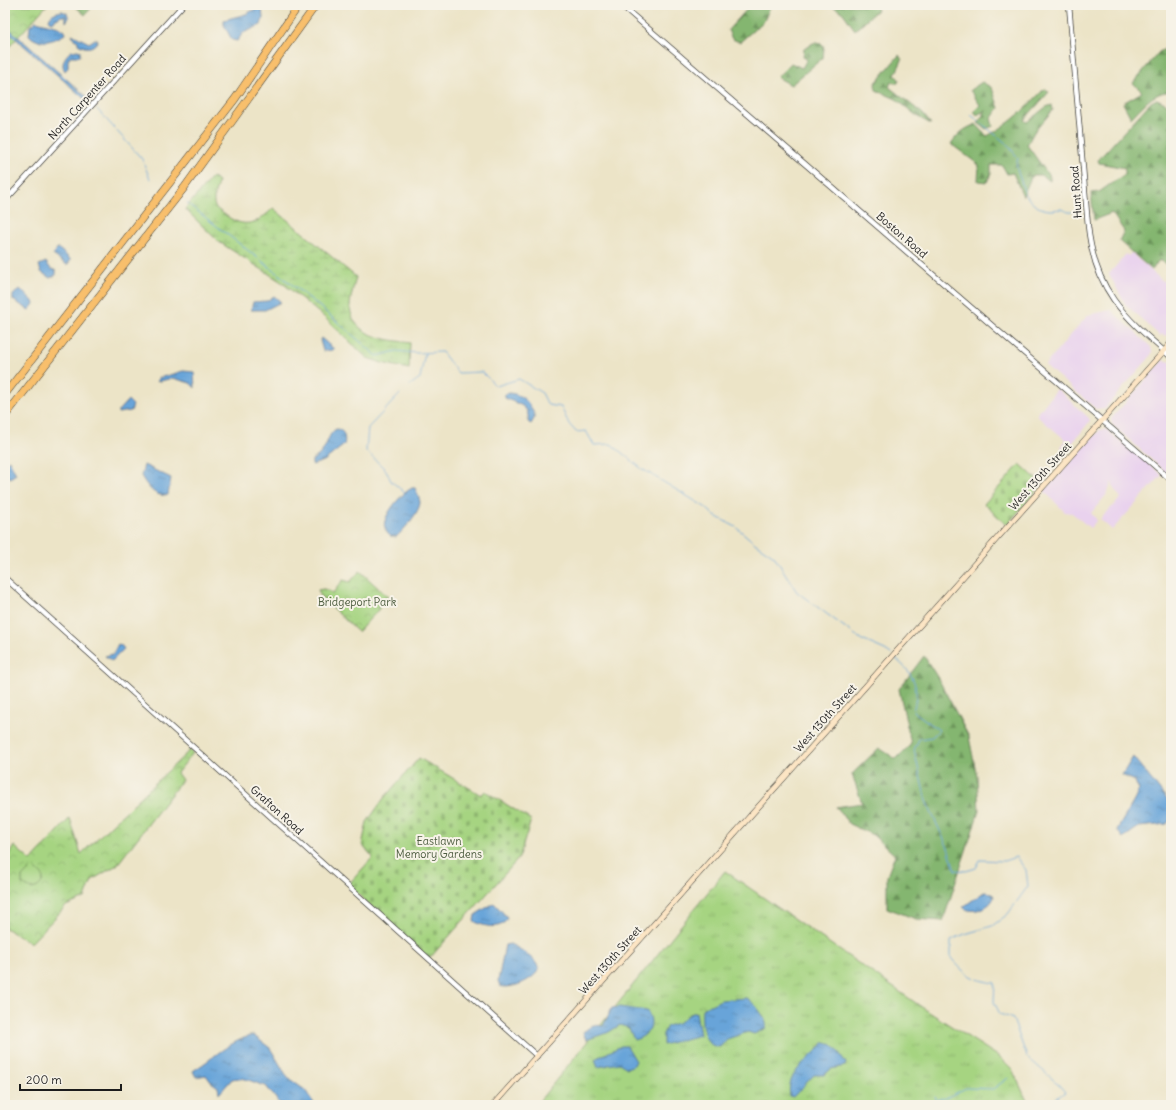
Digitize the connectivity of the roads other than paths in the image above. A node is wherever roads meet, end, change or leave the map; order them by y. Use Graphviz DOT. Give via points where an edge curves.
graph roads {
  1 [pos="183,5"];
  2 [pos="299,5"];
  3 [pos="316,5"];
  4 [pos="621,5"];
  5 [pos="1069,5"];
  6 [pos="5,201"];
  7 [pos="1171,343"];
  8 [pos="1164,351"];
  9 [pos="1171,357"];
  10 [pos="5,394"];
  11 [pos="5,416"];
  12 [pos="1103,420"];
  13 [pos="1171,480"];
  14 [pos="5,578"];
  15 [pos="537,1056"];
  16 [pos="493,1105"];
  1 -- 6 [label="street, North Carpenter Road"];
  2 -- 10 [label="highway" via="235,99"];
  3 -- 11 [label="highway" via="184,188"];
  4 -- 12 [label="street, Boston Road"];
  5 -- 8 [label="street, Hunt Road" via="1088,226 1094,260 1103,284 1117,305 1135,326"];
  7 -- 8 [label="main road, West 130th Street"];
  8 -- 9 [label="street, Hunt Road"];
  8 -- 12 [label="main road, West 130th Street"];
  12 -- 13 [label="street, Boston Road"];
  12 -- 15 [label="main road, West 130th Street"];
  14 -- 15 [label="street, Grafton Road"];
  15 -- 16 [label="main road, West 130th Street"];
}
